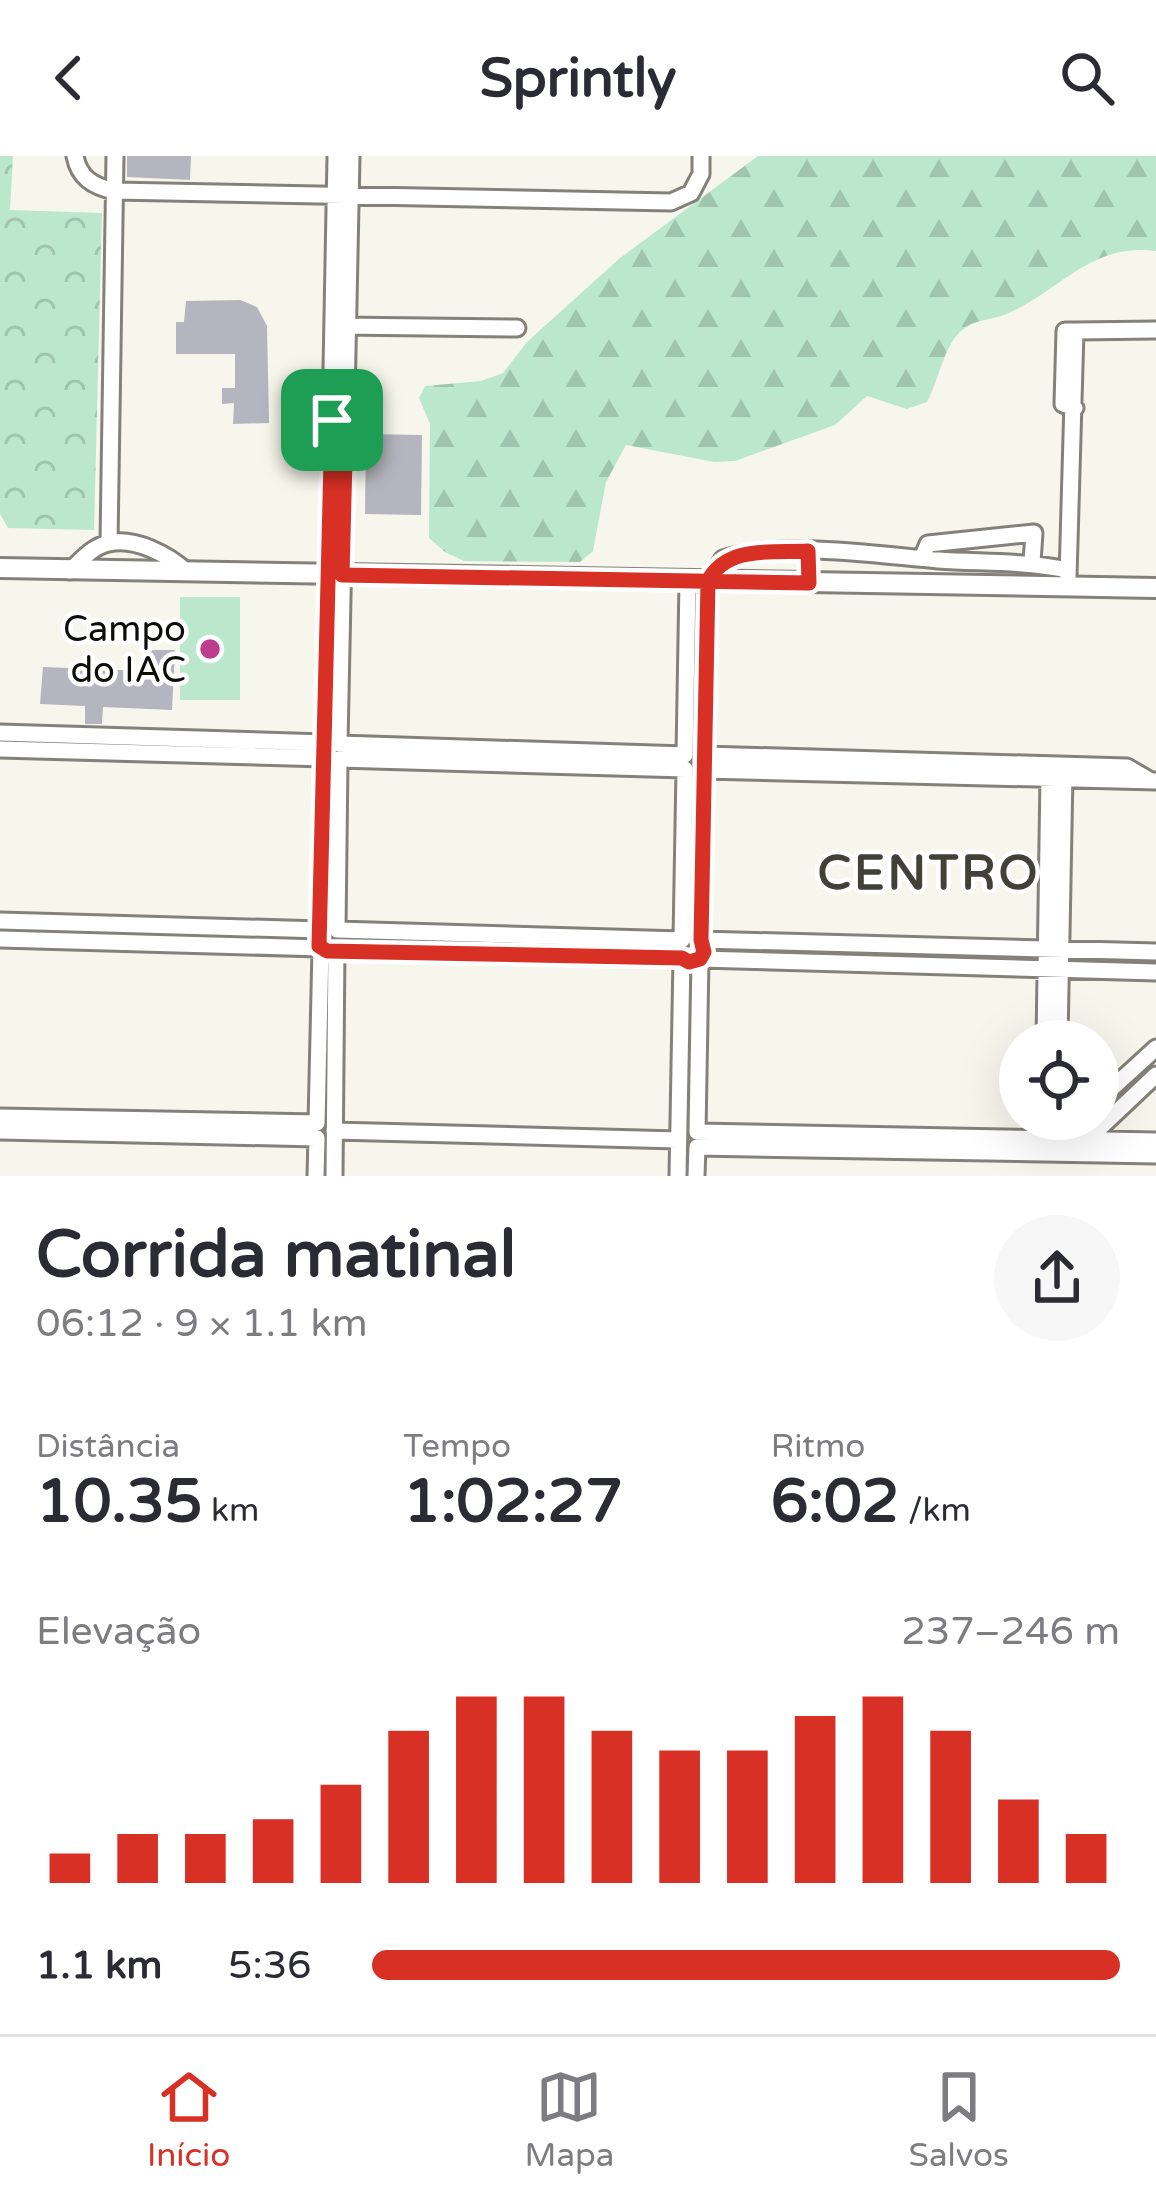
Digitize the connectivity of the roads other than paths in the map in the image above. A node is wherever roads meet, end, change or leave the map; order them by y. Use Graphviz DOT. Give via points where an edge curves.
graph roads {
  1 [pos="75,156"];
  2 [pos="115,156"];
  3 [pos="336,156"];
  4 [pos="351,156"];
  5 [pos="701,156"];
  6 [pos="114,191"];
  7 [pos="343,195"];
  8 [pos="341,326"];
  9 [pos="517,328"];
  10 [pos="1156,331"];
  11 [pos="109,542"];
  12 [pos="808,551"];
  13 [pos="922,558"];
  14 [pos="1032,562"];
  15 [pos="0,568"];
  16 [pos="70,571"];
  17 [pos="187,573"];
  18 [pos="335,575"];
  19 [pos="1068,579"];
  20 [pos="698,581"];
  21 [pos="809,583"];
  22 [pos="1156,588"];
  23 [pos="706,665"];
  24 [pos="686,666"];
  25 [pos="0,734"];
  26 [pos="69,743"];
  27 [pos="0,748"];
  28 [pos="332,751"];
  29 [pos="685,762"];
  30 [pos="704,763"];
  31 [pos="1057,773"];
  32 [pos="1154,781"];
  33 [pos="684,834"];
  34 [pos="703,835"];
  35 [pos="0,921"];
  36 [pos="329,930"];
  37 [pos="0,939"];
  38 [pos="682,940"];
  39 [pos="701,940"];
  40 [pos="808,943"];
  41 [pos="917,946"];
  42 [pos="329,948"];
  43 [pos="992,948"];
  44 [pos="1054,949"];
  45 [pos="1153,952"];
  46 [pos="682,958"];
  47 [pos="700,959"];
  48 [pos="808,962"];
  49 [pos="916,965"];
  50 [pos="990,967"];
  51 [pos="1053,969"];
  52 [pos="1153,972"];
  53 [pos="1047,1020"];
  54 [pos="1057,1020"];
  55 [pos="1156,1048"];
  56 [pos="327,1061"];
  57 [pos="679,1074"];
  58 [pos="698,1074"];
  59 [pos="1156,1076"];
  60 [pos="1119,1082"];
  61 [pos="0,1117"];
  62 [pos="100,1126"];
  63 [pos="0,1131"];
  64 [pos="317,1131"];
  65 [pos="334,1131"];
  66 [pos="678,1140"];
  67 [pos="697,1140"];
  68 [pos="1049,1140"];
  69 [pos="1052,1140"];
  70 [pos="1056,1140"];
  71 [pos="1156,1141"];
  72 [pos="1050,1146"];
  73 [pos="1086,1147"];
  74 [pos="1156,1156"];
  75 [pos="316,1176"];
  76 [pos="334,1176"];
  77 [pos="678,1176"];
  78 [pos="696,1176"];
  1 -- 6 [label="street" via="82,176"];
  2 -- 6 [label="street"];
  3 -- 7 [label="street"];
  4 -- 7 [label="street"];
  5 -- 7 [label="street" via="691,193 671,202"];
  6 -- 7 [label="street"];
  6 -- 11 [label="street"];
  7 -- 8 [label="street"];
  8 -- 9 [label="street"];
  8 -- 18 [label="street"];
  10 -- 19 [label="street" via="1075,331"];
  11 -- 16 [label="street"];
  11 -- 17 [label="street" via="154,550"];
  12 -- 13 [label="street"];
  12 -- 20 [label="street" via="735,555"];
  12 -- 21 [label="street"];
  13 -- 14 [label="street"];
  13 -- 14 [label="street" via="928,544 1034,533"];
  14 -- 19 [label="street"];
  15 -- 16 [label="main road"];
  16 -- 17 [label="main road"];
  17 -- 18 [label="main road"];
  18 -- 20 [label="main road"];
  18 -- 28 [label="street"];
  19 -- 21 [label="main road"];
  19 -- 22 [label="main road"];
  20 -- 21 [label="main road"];
  20 -- 23 [label="street"];
  20 -- 24 [label="street"];
  23 -- 24 [label="street"];
  23 -- 30 [label="street"];
  24 -- 29 [label="street"];
  25 -- 26 [label="street"];
  26 -- 27 [label="street"];
  26 -- 28 [label="street"];
  28 -- 29 [label="street"];
  28 -- 36 [label="street"];
  29 -- 30 [label="street" via="694,774"];
  29 -- 33 [label="street"];
  30 -- 31 [label="street"];
  30 -- 34 [label="street"];
  31 -- 32 [label="street" via="1127,767"];
  31 -- 44 [label="street"];
  33 -- 34 [label="street"];
  33 -- 38 [label="street"];
  34 -- 39 [label="street"];
  35 -- 36 [label="street"];
  36 -- 38 [label="street"];
  36 -- 42 [label="street" via="341,938"];
  37 -- 42 [label="street"];
  38 -- 39 [label="street"];
  38 -- 46 [label="street"];
  39 -- 40 [label="street"];
  39 -- 47 [label="street"];
  40 -- 41 [label="street"];
  40 -- 48 [label="street"];
  41 -- 43 [label="street"];
  41 -- 49 [label="street"];
  42 -- 46 [label="street"];
  42 -- 56 [label="street"];
  43 -- 44 [label="street"];
  43 -- 50 [label="street"];
  44 -- 45 [label="street"];
  44 -- 51 [label="street"];
  45 -- 52 [label="street"];
  46 -- 47 [label="street"];
  46 -- 57 [label="street"];
  47 -- 48 [label="street"];
  47 -- 58 [label="street"];
  48 -- 49 [label="street"];
  49 -- 50 [label="street"];
  50 -- 51 [label="street"];
  51 -- 52 [label="street"];
  51 -- 53 [label="street"];
  51 -- 54 [label="street"];
  55 -- 60 [label="street"];
  56 -- 64 [label="street"];
  56 -- 65 [label="street"];
  57 -- 58 [label="street"];
  57 -- 66 [label="street"];
  58 -- 67 [label="street"];
  59 -- 73 [label="street"];
  61 -- 62 [label="street"];
  62 -- 63 [label="street"];
  62 -- 64 [label="street"];
  64 -- 65 [label="street" via="326,1141"];
  64 -- 75 [label="street"];
  65 -- 66 [label="street"];
  65 -- 76 [label="street"];
  66 -- 67 [label="street" via="685,1130"];
  66 -- 77 [label="street"];
  67 -- 72 [label="street"];
  67 -- 78 [label="street"];
  68 -- 72 [label="street"];
  69 -- 72 [label="street"];
  70 -- 72 [label="street"];
  71 -- 73 [label="street"];
  72 -- 73 [label="street"];
  73 -- 74 [label="street"];
}
